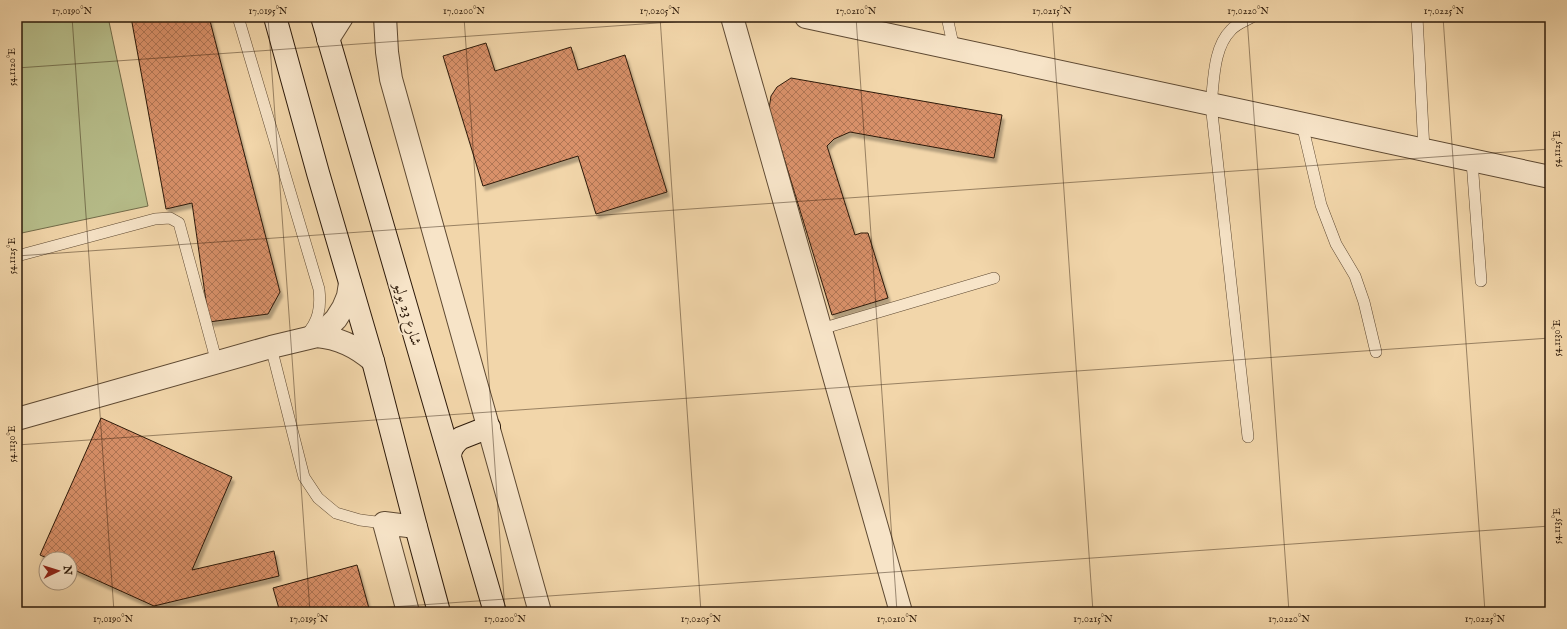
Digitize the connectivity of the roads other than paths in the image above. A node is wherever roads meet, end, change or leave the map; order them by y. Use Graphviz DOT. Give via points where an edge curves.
graph roads {
  1 [pos="238,17"];
  2 [pos="275,17"];
  3 [pos="322,17"];
  4 [pos="342,17"];
  5 [pos="385,17"];
  6 [pos="732,17"];
  7 [pos="806,17"];
  8 [pos="947,17"];
  9 [pos="1252,17"];
  10 [pos="1417,17"];
  11 [pos="328,39"];
  12 [pos="954,49"];
  13 [pos="1211,104"];
  14 [pos="1302,124"];
  15 [pos="1424,150"];
  16 [pos="1472,160"];
  17 [pos="1550,177"];
  18 [pos="17,256"];
  19 [pos="994,278"];
  20 [pos="1481,281"];
  21 [pos="350,283"];
  22 [pos="821,329"];
  23 [pos="310,337"];
  24 [pos="271,347"];
  25 [pos="1376,352"];
  26 [pos="373,361"];
  27 [pos="217,362"];
  28 [pos="17,419"];
  29 [pos="489,427"];
  30 [pos="1248,437"];
  31 [pos="450,457"];
  32 [pos="384,523"];
  33 [pos="416,527"];
  34 [pos="408,612"];
  35 [pos="439,612"];
  36 [pos="495,612"];
  37 [pos="540,612"];
  38 [pos="901,612"];
  1 -- 23 [label="lane" via="319,289 321,303"];
  2 -- 21 [label="street"];
  3 -- 11 [label="street, شارع 23 يوليو"];
  4 -- 11 [label="street"];
  5 -- 29 [label="street" via="391,79"];
  6 -- 22 [label="street"];
  7 -- 12 [label="street"];
  8 -- 12 [label="lane"];
  9 -- 13 [label="lane" via="1232,29 1222,41"];
  10 -- 15 [label="lane"];
  11 -- 31 [label="street, شارع 23 يوليو"];
  12 -- 13 [label="street"];
  13 -- 14 [label="street"];
  13 -- 30 [label="lane"];
  14 -- 15 [label="street"];
  14 -- 25 [label="lane" via="1321,205 1336,244 1355,276"];
  15 -- 16 [label="street"];
  16 -- 17 [label="street"];
  16 -- 20 [label="lane"];
  18 -- 27 [label="lane" via="155,219 170,218 179,223"];
  19 -- 22 [label="lane"];
  21 -- 23 [label="street" via="348,296 340,314 327,328"];
  21 -- 26 [label="street"];
  22 -- 38 [label="street"];
  23 -- 24 [label="street"];
  23 -- 26 [label="street" via="329,337 353,346"];
  24 -- 27 [label="street"];
  24 -- 32 [label="lane" via="304,477 318,498 336,513"];
  26 -- 33 [label="street"];
  27 -- 28 [label="street"];
  29 -- 31 [label="street" via="457,441"];
  29 -- 37 [label="street"];
  31 -- 36 [label="street, شارع 23 يوليو"];
  32 -- 33 [label="street"];
  32 -- 34 [label="street"];
  33 -- 35 [label="street"];
}
